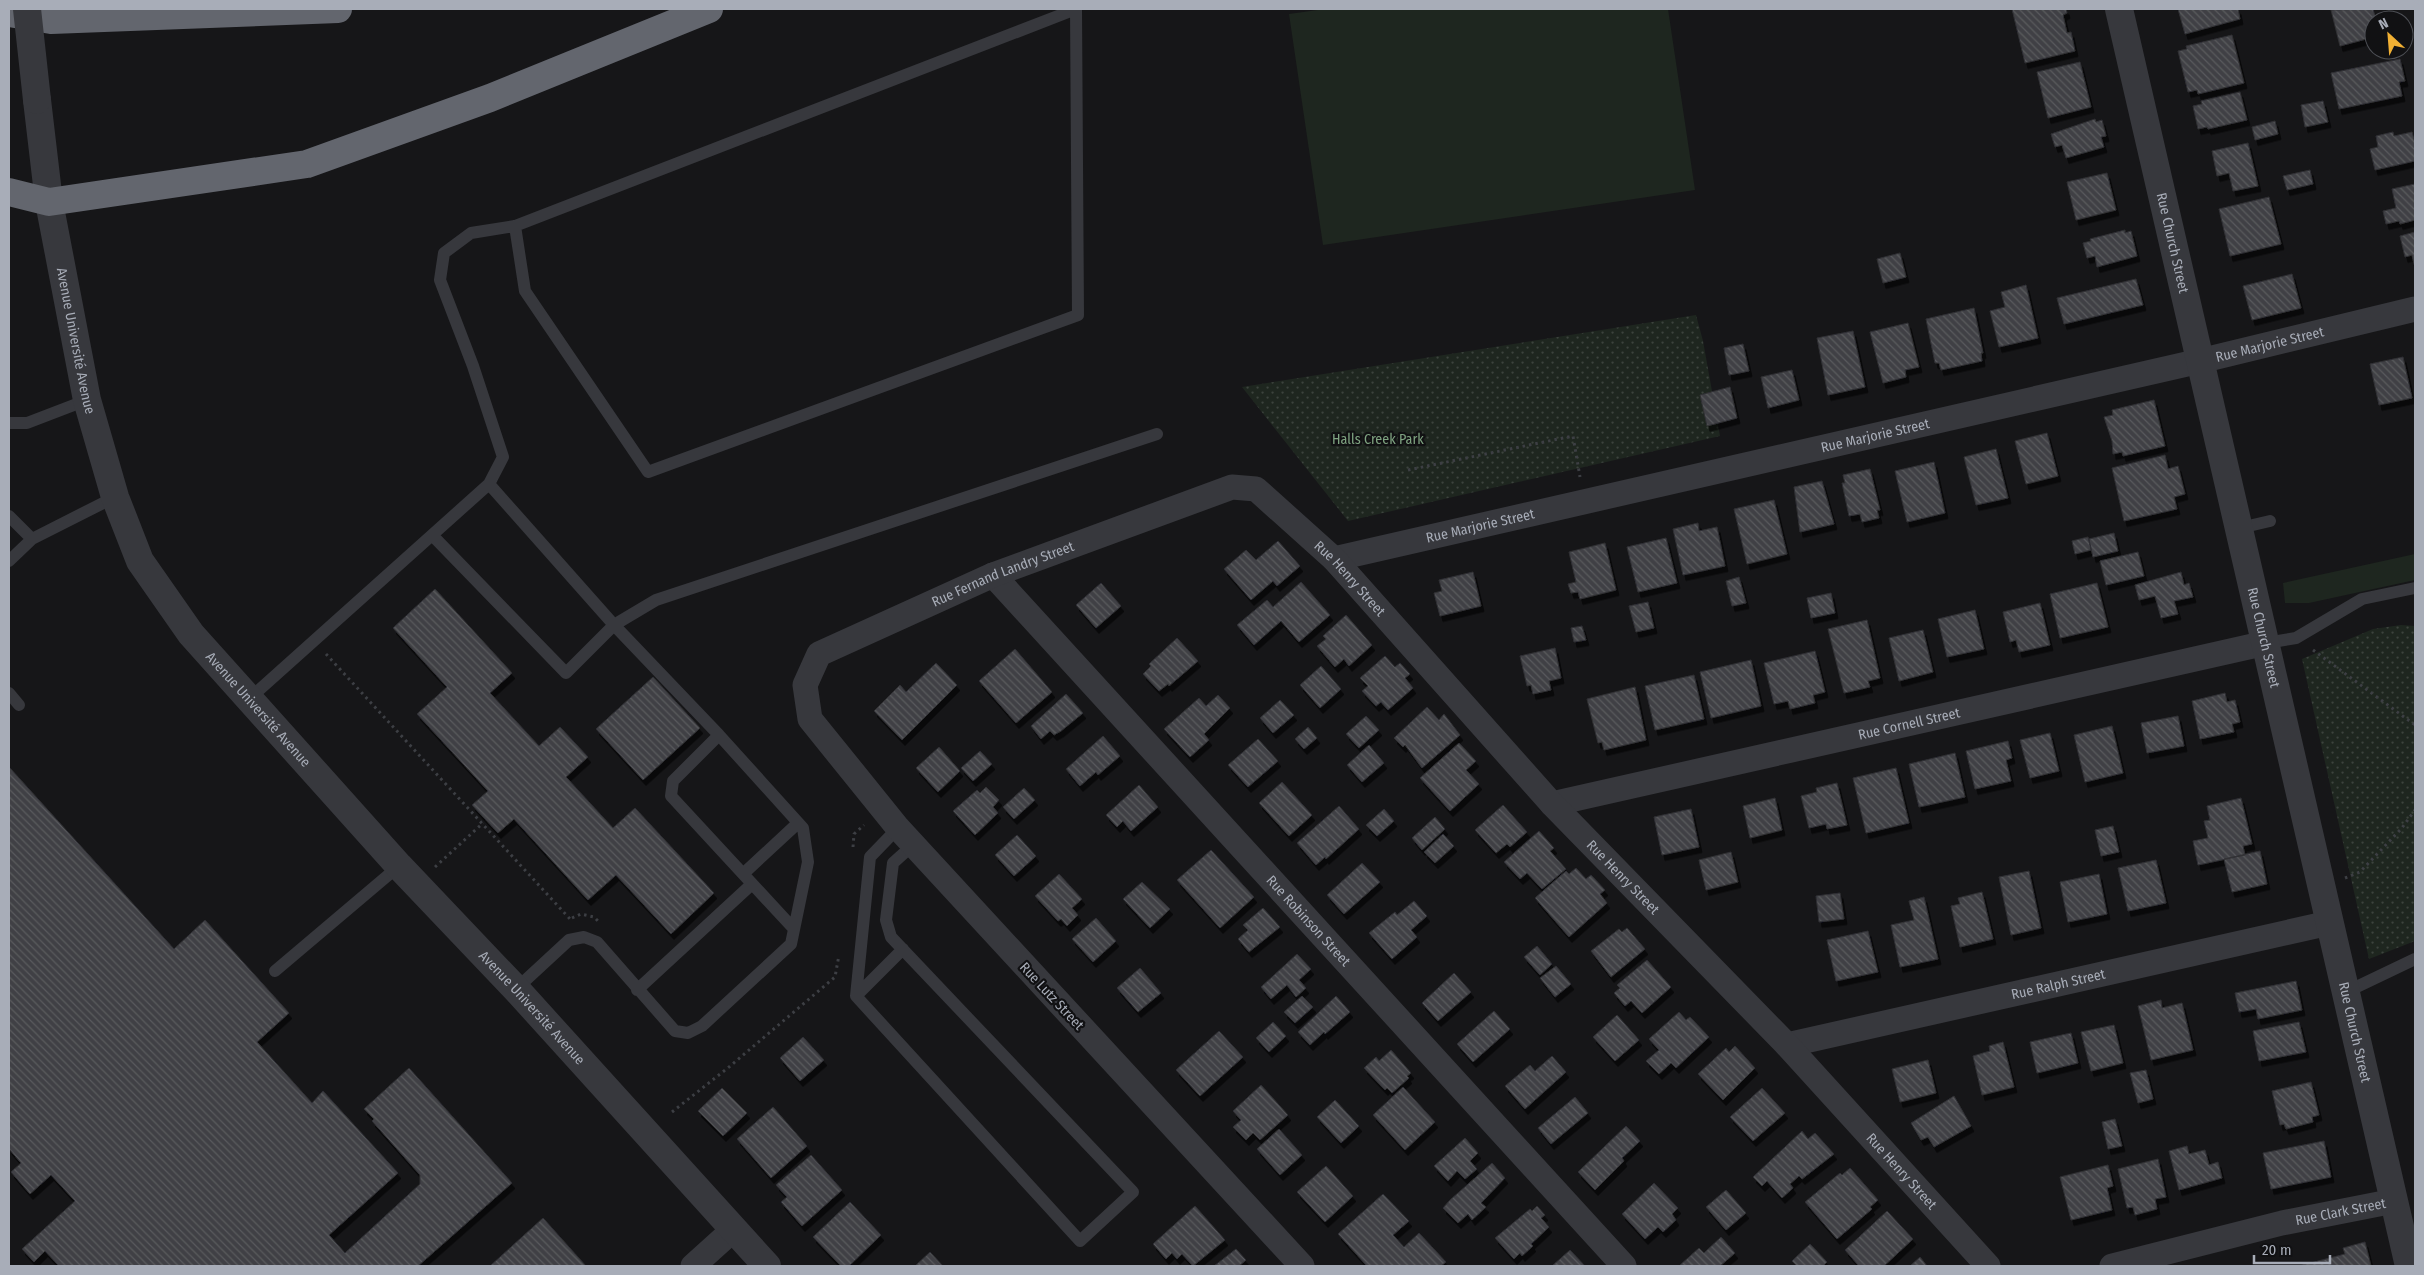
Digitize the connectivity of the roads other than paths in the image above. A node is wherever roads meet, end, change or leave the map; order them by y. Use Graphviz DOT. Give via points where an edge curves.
graph roads {
  1 [pos="26,9"];
  2 [pos="338,9"];
  3 [pos="709,9"];
  4 [pos="2119,9"];
  5 [pos="9,13"];
  6 [pos="9,192"];
  7 [pos="50,202"];
  8 [pos="515,226"];
  9 [pos="2415,309"];
  10 [pos="2200,361"];
  11 [pos="88,400"];
  12 [pos="9,423"];
  13 [pos="1157,434"];
  14 [pos="489,484"];
  15 [pos="1256,489"];
  16 [pos="115,496"];
  17 [pos="9,516"];
  18 [pos="2270,521"];
  19 [pos="2240,528"];
  20 [pos="433,536"];
  21 [pos="32,539"];
  22 [pos="1334,559"];
  23 [pos="9,561"];
  24 [pos="993,575"];
  25 [pos="2415,588"];
  26 [pos="614,625"];
  27 [pos="2266,643"];
  28 [pos="9,693"];
  29 [pos="249,698"];
  30 [pos="19,705"];
  31 [pos="810,719"];
  32 [pos="719,735"];
  33 [pos="1552,804"];
  34 [pos="798,823"];
  35 [pos="906,836"];
  36 [pos="408,875"];
  37 [pos="748,879"];
  38 [pos="2330,923"];
  39 [pos="794,929"];
  40 [pos="903,949"];
  41 [pos="2415,959"];
  42 [pos="275,971"];
  43 [pos="516,989"];
  44 [pos="637,990"];
  45 [pos="2346,992"];
  46 [pos="856,996"];
  47 [pos="1787,1045"];
  48 [pos="2394,1201"];
  49 [pos="734,1229"];
  50 [pos="693,1266"];
  51 [pos="767,1266"];
  52 [pos="1302,1266"];
  53 [pos="1624,1266"];
  54 [pos="1988,1266"];
  55 [pos="2112,1266"];
  56 [pos="2409,1266"];
  1 -- 7 [label="street, Avenue Université Avenue, bridge"];
  2 -- 5 [label="highway" via="51,20"];
  3 -- 7 [label="highway" via="490,98 308,164"];
  4 -- 10 [label="street, Rue Church Street"];
  6 -- 7 [label="highway"];
  7 -- 11 [label="street, Avenue Université Avenue"];
  8 -- 8 [label="lane" via="525,291 648,472 1078,315 1076,9"];
  8 -- 14 [label="lane" via="464,238 444,253 440,280 503,456"];
  9 -- 10 [label="street, Rue Marjorie Street"];
  10 -- 19 [label="street, Rue Church Street"];
  10 -- 22 [label="street, Rue Marjorie Street"];
  11 -- 12 [label="lane" via="27,423"];
  11 -- 16 [label="street, Avenue Université Avenue"];
  13 -- 26 [label="lane" via="656,600"];
  14 -- 20 [label="lane"];
  14 -- 26 [label="lane"];
  15 -- 22 [label="street, Rue Henry Street"];
  15 -- 24 [label="street, Rue Fernand Landry Street" via="1232,487"];
  16 -- 21 [label="lane"];
  16 -- 29 [label="street, Avenue Université Avenue" via="140,561 191,634"];
  17 -- 21 [label="lane"];
  18 -- 19 [label="lane"];
  19 -- 27 [label="street, Rue Church Street"];
  20 -- 26 [label="lane" via="566,673"];
  20 -- 29 [label="lane"];
  21 -- 23 [label="lane"];
  22 -- 33 [label="street, Rue Henry Street"];
  24 -- 31 [label="street, Rue Fernand Landry Street" via="819,654 805,685"];
  24 -- 53 [label="street, Rue Robinson Street"];
  25 -- 27 [label="lane" via="2362,599 2296,638"];
  26 -- 32 [label="lane"];
  27 -- 33 [label="street, Rue Cornell Street"];
  27 -- 38 [label="street, Rue Church Street"];
  28 -- 30 [label="lane"];
  29 -- 36 [label="street, Avenue Université Avenue"];
  31 -- 35 [label="street, Rue Lutz Street"];
  32 -- 34 [label="lane"];
  32 -- 37 [label="lane" via="672,781 672,796"];
  33 -- 47 [label="street, Rue Henry Street"];
  34 -- 37 [label="lane"];
  34 -- 39 [label="lane" via="803,828 808,862"];
  35 -- 40 [label="lane" via="893,862 886,920 891,937"];
  35 -- 46 [label="lane" via="870,857"];
  35 -- 52 [label="street, Rue Lutz Street"];
  36 -- 42 [label="lane"];
  36 -- 43 [label="street, Avenue Université Avenue"];
  37 -- 39 [label="lane"];
  37 -- 44 [label="lane"];
  38 -- 45 [label="street, Rue Church Street"];
  38 -- 47 [label="street, Rue Ralph Street"];
  39 -- 44 [label="lane" via="791,944 702,1026 688,1033 675,1031"];
  40 -- 46 [label="lane"];
  40 -- 46 [label="lane" via="1133,1192 1080,1241"];
  41 -- 45 [label="lane"];
  43 -- 44 [label="lane" via="569,940 584,937 597,942"];
  43 -- 49 [label="street, Avenue Université Avenue"];
  45 -- 48 [label="street, Rue Church Street"];
  47 -- 54 [label="street, Rue Henry Street"];
  48 -- 55 [label="street, Rue Clark Street" via="2282,1223"];
  48 -- 56 [label="street, Rue Church Street"];
  49 -- 50 [label="street"];
  49 -- 51 [label="street, Avenue Université Avenue"];
}
